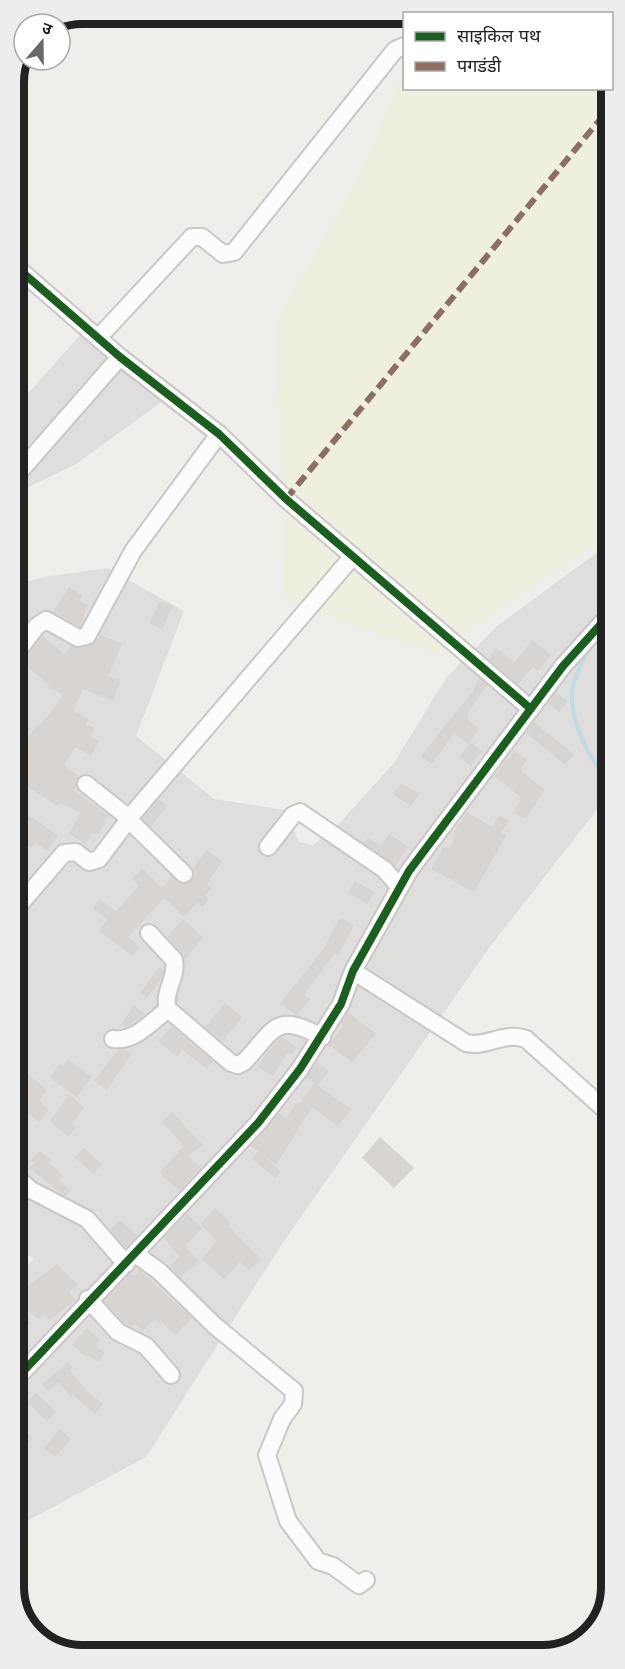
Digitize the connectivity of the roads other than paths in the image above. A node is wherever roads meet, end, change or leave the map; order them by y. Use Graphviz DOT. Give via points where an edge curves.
graph roads {
  1 [pos="403,47"];
  2 [pos="24,274"];
  3 [pos="98,338"];
  4 [pos="120,357"];
  5 [pos="219,434"];
  6 [pos="24,467"];
  7 [pos="353,556"];
  8 [pos="601,624"];
  9 [pos="24,644"];
  10 [pos="531,709"];
  11 [pos="86,784"];
  12 [pos="129,819"];
  13 [pos="268,847"];
  14 [pos="184,873"];
  15 [pos="399,886"];
  16 [pos="24,900"];
  17 [pos="149,933"];
  18 [pos="353,971"];
  19 [pos="168,1009"];
  20 [pos="322,1037"];
  21 [pos="113,1039"];
  22 [pos="601,1107"];
  23 [pos="24,1184"];
  24 [pos="131,1259"];
  25 [pos="88,1299"];
  26 [pos="24,1370"];
  27 [pos="171,1375"];
  28 [pos="366,1580"];
  1 -- 3 [label="street" via="395,50 234,252 223,254 202,237 192,237"];
  2 -- 3 [label="street"];
  3 -- 4 [label="street"];
  4 -- 5 [label="street"];
  4 -- 6 [label="street"];
  5 -- 7 [label="street"];
  5 -- 9 [label="street" via="133,551 87,636 78,638 53,622 42,621"];
  7 -- 10 [label="street"];
  7 -- 12 [label="street"];
  8 -- 10 [label="street"];
  10 -- 15 [label="street"];
  11 -- 12 [label="street"];
  12 -- 14 [label="street"];
  12 -- 16 [label="street" via="96,862 72,851 64,853"];
  13 -- 15 [label="street" via="293,815 300,812 385,870"];
  15 -- 18 [label="street"];
  17 -- 19 [label="street" via="174,960 175,973 166,1000"];
  18 -- 20 [label="street" via="341,1004"];
  18 -- 22 [label="street" via="466,1043 474,1045 510,1036 526,1039"];
  19 -- 20 [label="street" via="235,1064 244,1062 279,1026 295,1024"];
  19 -- 21 [label="street" via="133,1037"];
  20 -- 24 [label="street" via="258,1123"];
  23 -- 24 [label="street" via="87,1219"];
  24 -- 25 [label="street"];
  24 -- 28 [label="street" via="159,1271 214,1325 294,1391 293,1404 267,1455 288,1521 318,1561 333,1566 359,1585"];
  25 -- 26 [label="street"];
  25 -- 27 [label="street" via="118,1332 146,1346"];
}
